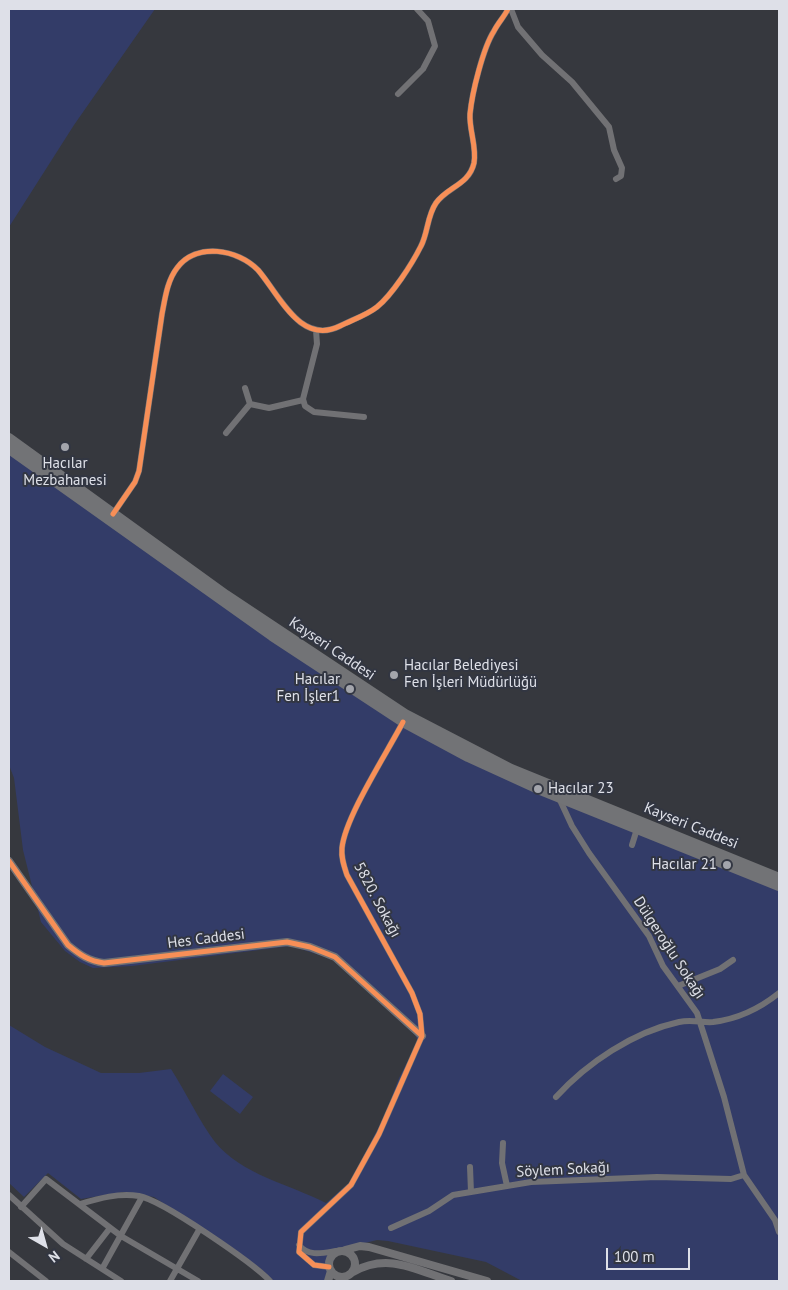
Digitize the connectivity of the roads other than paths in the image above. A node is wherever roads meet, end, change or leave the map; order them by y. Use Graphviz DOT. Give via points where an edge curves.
graph roads {
  1 [pos="417,9"];
  2 [pos="510,9"];
  3 [pos="398,94"];
  4 [pos="616,179"];
  5 [pos="316,330"];
  6 [pos="245,388"];
  7 [pos="303,400"];
  8 [pos="250,404"];
  9 [pos="364,417"];
  10 [pos="226,433"];
  11 [pos="9,438"];
  12 [pos="9,449"];
  13 [pos="110,517"];
  14 [pos="403,722"];
  15 [pos="559,798"];
  16 [pos="637,829"];
  17 [pos="632,845"];
  18 [pos="9,861"];
  19 [pos="779,878"];
  20 [pos="779,886"];
  21 [pos="733,960"];
  22 [pos="678,986"];
  23 [pos="779,994"];
  24 [pos="698,1020"];
  25 [pos="422,1036"];
  26 [pos="556,1097"];
  27 [pos="503,1143"];
  28 [pos="470,1167"];
  29 [pos="744,1175"];
  30 [pos="507,1186"];
  31 [pos="471,1192"];
  32 [pos="9,1195"];
  33 [pos="142,1196"];
  34 [pos="80,1204"];
  35 [pos="22,1207"];
  36 [pos="110,1228"];
  37 [pos="392,1228"];
  38 [pos="199,1230"];
  39 [pos="779,1232"];
  40 [pos="121,1236"];
  41 [pos="299,1245"];
  42 [pos="345,1250"];
  43 [pos="336,1251"];
  44 [pos="9,1252"];
  45 [pos="16,1258"];
  46 [pos="86,1259"];
  47 [pos="9,1260"];
  48 [pos="102,1269"];
  49 [pos="177,1269"];
  50 [pos="330,1269"];
  51 [pos="348,1276"];
  52 [pos="46,1281"];
  53 [pos="121,1281"];
  54 [pos="170,1281"];
  55 [pos="198,1281"];
  56 [pos="270,1281"];
  57 [pos="328,1281"];
  58 [pos="451,1281"];
  59 [pos="487,1281"];
  1 -- 3 [label="street" via="428,21 435,46 423,69"];
  2 -- 4 [label="street" via="518,27 572,82 609,127 622,168 621,176"];
  2 -- 5 [label="street" via="493,32 474,90 470,116 474,162 470,173 436,203 422,246 391,294 376,308 335,329"];
  5 -- 7 [label="street" via="317,344"];
  5 -- 13 [label="street" via="290,313 258,270 244,259 213,251 188,258 177,268 167,290 139,470 135,482"];
  6 -- 8 [label="street"];
  7 -- 8 [label="street" via="269,408"];
  7 -- 9 [label="street" via="307,409 314,412"];
  8 -- 10 [label="street"];
  11 -- 13 [label="main road, Kayseri Caddesi"];
  12 -- 13 [label="main road, Kayseri Caddesi"];
  13 -- 14 [label="main road, Kayseri Caddesi" via="304,658"];
  13 -- 19 [label="main road, Kayseri Caddesi" via="327,664 458,744 511,769"];
  14 -- 15 [label="main road, Kayseri Caddesi" via="468,757"];
  14 -- 25 [label="street, 5820. Sokağı" via="354,814 345,836 343,862 347,875 412,993 420,1014"];
  15 -- 16 [label="main road, Kayseri Caddesi"];
  15 -- 22 [label="street, Dülgeroğlu Sokağı" via="572,826 649,936 663,966"];
  16 -- 17 [label="street"];
  16 -- 20 [label="main road, Kayseri Caddesi"];
  18 -- 25 [label="street, Hes Caddesi" via="68,946 92,961 104,963 287,942 310,947 335,957"];
  21 -- 22 [label="street"];
  22 -- 24 [label="street, Dülgeroğlu Sokağı" via="697,1013"];
  23 -- 24 [label="street" via="750,1013 712,1022"];
  24 -- 26 [label="street" via="662,1026 640,1035 591,1064"];
  24 -- 29 [label="street, Dülgeroğlu Sokağı" via="724,1096"];
  25 -- 41 [label="street" via="379,1134 351,1185 306,1226 301,1232"];
  27 -- 30 [label="street" via="502,1163"];
  28 -- 31 [label="street"];
  29 -- 30 [label="street, Söylem Sokağı" via="731,1179 657,1178 530,1182"];
  29 -- 39 [label="street, Dülgeroğlu Sokağı"];
  30 -- 31 [label="street, Söylem Sokağı"];
  31 -- 37 [label="street, Söylem Sokağı" via="453,1195 413,1220"];
  32 -- 35 [label="street"];
  33 -- 34 [label="street" via="105,1196"];
  33 -- 38 [label="street" via="163,1205"];
  33 -- 40 [label="street"];
  34 -- 35 [label="street" via="46,1179"];
  34 -- 36 [label="street"];
  35 -- 46 [label="street" via="63,1244"];
  36 -- 40 [label="street"];
  36 -- 46 [label="street"];
  38 -- 49 [label="street"];
  38 -- 56 [label="street"];
  40 -- 48 [label="street"];
  40 -- 49 [label="street"];
  41 -- 43 [label="street" via="313,1254"];
  41 -- 50 [label="street" via="299,1252 314,1265"];
  42 -- 43 [label="street"];
  42 -- 51 [label="street" via="355,1259"];
  42 -- 59 [label="street" via="369,1247"];
  43 -- 50 [label="street" via="330,1258"];
  44 -- 45 [label="street"];
  45 -- 47 [label="street"];
  45 -- 52 [label="street"];
  46 -- 48 [label="street"];
  48 -- 53 [label="street"];
  49 -- 54 [label="street"];
  49 -- 55 [label="street"];
  50 -- 51 [label="street" via="337,1276"];
  50 -- 57 [label="street"];
  51 -- 58 [label="street" via="368,1264 392,1263"];
}
